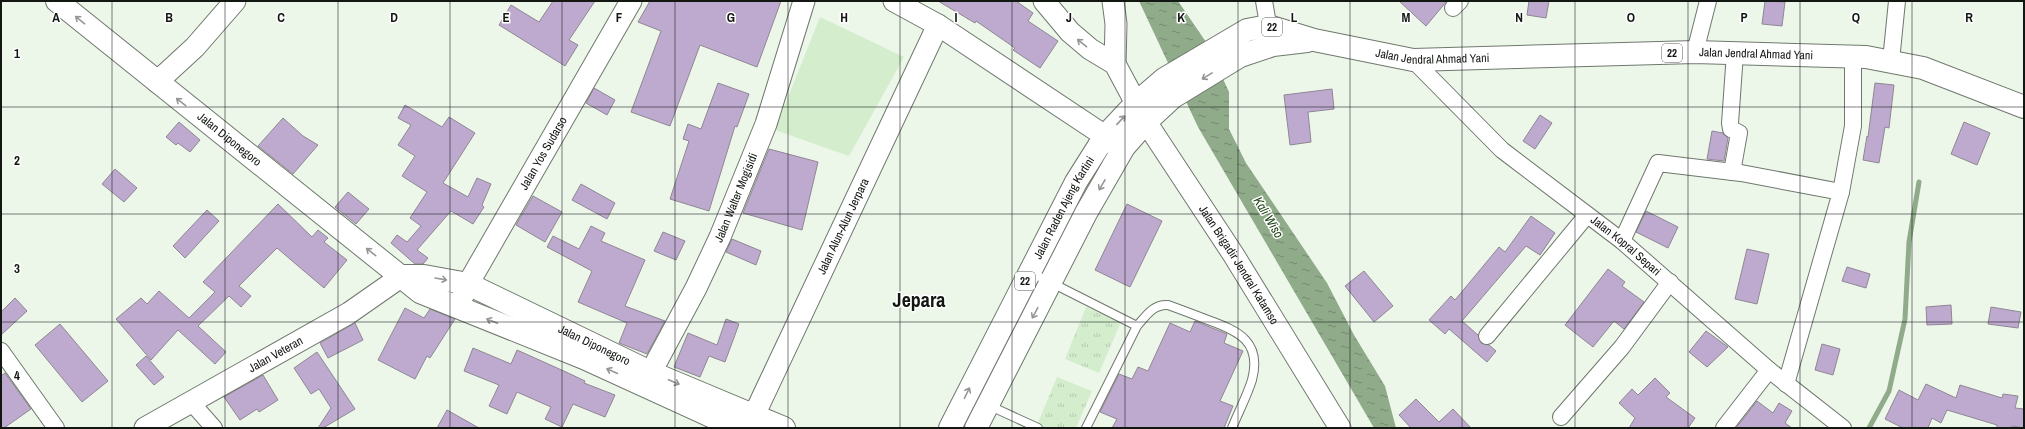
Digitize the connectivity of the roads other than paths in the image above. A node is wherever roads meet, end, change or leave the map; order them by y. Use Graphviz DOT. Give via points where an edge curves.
graph roads {
  1 [pos="57,1"];
  2 [pos="235,1"];
  3 [pos="631,1"];
  4 [pos="804,1"];
  5 [pos="894,1"];
  6 [pos="1044,1"];
  7 [pos="1113,1"];
  8 [pos="1264,1"];
  9 [pos="1708,1"];
  10 [pos="1897,1"];
  11 [pos="938,25"];
  12 [pos="1270,36"];
  13 [pos="1695,52"];
  14 [pos="1735,53"];
  15 [pos="1853,57"];
  16 [pos="1413,60"];
  17 [pos="1891,61"];
  18 [pos="1115,64"];
  19 [pos="157,82"];
  20 [pos="2023,103"];
  21 [pos="1141,113"];
  22 [pos="1106,136"];
  23 [pos="1122,151"];
  24 [pos="1732,172"];
  25 [pos="1840,192"];
  26 [pos="1587,215"];
  27 [pos="1622,241"];
  28 [pos="1030,272"];
  29 [pos="402,276"];
  30 [pos="1051,282"];
  31 [pos="1670,282"];
  32 [pos="468,284"];
  33 [pos="458,308"];
  34 [pos="1137,326"];
  35 [pos="1487,336"];
  36 [pos="1,350"];
  37 [pos="1769,370"];
  38 [pos="647,378"];
  39 [pos="1786,384"];
  40 [pos="191,402"];
  41 [pos="987,404"];
  42 [pos="1560,417"];
  43 [pos="751,422"];
  44 [pos="729,427"];
  45 [pos="56,428"];
  46 [pos="145,428"];
  47 [pos="214,428"];
  48 [pos="784,428"];
  49 [pos="950,428"];
  50 [pos="976,428"];
  51 [pos="1038,428"];
  52 [pos="1086,428"];
  53 [pos="1232,428"];
  54 [pos="1340,428"];
  55 [pos="1724,428"];
  56 [pos="1843,428"];
  19 -- 1 [label="main road, Jalan Diponegoro, one-way"];
  2 -- 19 [label="street" via="195,47"];
  3 -- 32 [label="street, Jalan Yos Sudarso"];
  4 -- 38 [label="street, Jalan Walter Mogisidi" via="766,124 720,237 696,288"];
  5 -- 11 [label="street"];
  18 -- 6 [label="street, one-way" via="1090,49 1070,32"];
  7 -- 18 [label="street" via="1116,24"];
  8 -- 12 [label="street"];
  9 -- 13 [label="street"];
  10 -- 17 [label="street"];
  11 -- 22 [label="street"];
  11 -- 43 [label="street, Jalan Alun-Alun Jerpara"];
  12 -- 16 [label="main road, Jalan Jendral Ahmad Yani / 22" via="1314,40"];
  12 -- 21 [label="main road, Jalan Jendral Ahmad Yani / 22" via="1236,48 1169,88"];
  13 -- 14 [label="main road, Jalan Jendral Ahmad Yani / 22"];
  13 -- 16 [label="main road, Jalan Jendral Ahmad Yani / 22"];
  14 -- 15 [label="main road, Jalan Jendral Ahmad Yani / 22"];
  14 -- 24 [label="street" via="1730,123 1731,129 1740,133"];
  15 -- 17 [label="main road, Jalan Jendral Ahmad Yani / 22"];
  15 -- 25 [label="street" via="1853,126"];
  16 -- 26 [label="street, Jalan Kopral Separi" via="1502,150"];
  17 -- 20 [label="main road, Jalan Jendral Ahmad Yani / 22" via="1923,68"];
  18 -- 21 [label="street, Jalan Brigadir Jendral Katamso"];
  29 -- 19 [label="main road, Jalan Diponegoro, one-way"];
  22 -- 21 [label="main road, Jalan Raden Ajeng Kartini / 22, one-way"];
  21 -- 23 [label="main road, Jalan Raden Ajeng Kartini / 22"];
  21 -- 54 [label="street, Jalan Brigadir Jendral Katamso" via="1233,254"];
  22 -- 23 [label="street"];
  22 -- 28 [label="main road, Jalan Raden Ajeng Kartini / 22" via="1076,182"];
  23 -- 30 [label="main road, Jalan Raden Ajeng Kartini / 22, one-way" via="1086,213"];
  24 -- 25 [label="street"];
  24 -- 27 [label="street" via="1658,163"];
  25 -- 39 [label="street"];
  26 -- 27 [label="street, Jalan Kopral Separi"];
  26 -- 35 [label="street"];
  27 -- 31 [label="street, Jalan Kopral Separi"];
  28 -- 30 [label="lane"];
  49 -- 28 [label="main road, Jalan Raden Ajeng Kartini / 22, one-way"];
  29 -- 32 [label="main road, Jalan Diponegoro, one-way" via="424,276"];
  29 -- 33 [label="main road, Jalan Diponegoro" via="420,292"];
  29 -- 40 [label="street, Jalan Veteran" via="350,313"];
  30 -- 34 [label="lane"];
  30 -- 41 [label="main road, Jalan Raden Ajeng Kartini / 22, one-way"];
  31 -- 37 [label="street, Jalan Kopral Separi"];
  31 -- 42 [label="street" via="1622,347"];
  32 -- 33 [label="street, Jalan Yos Sudarso"];
  32 -- 38 [label="main road, Jalan Diponegoro"];
  38 -- 33 [label="main road, Jalan Diponegoro, one-way" via="584,358"];
  34 -- 52 [label="lane"];
  34 -- 53 [label="lane" via="1157,306 1168,305 1230,328 1246,339 1253,352 1254,369"];
  36 -- 45 [label="street"];
  37 -- 39 [label="street, Jalan Kopral Separi"];
  37 -- 55 [label="street"];
  38 -- 43 [label="main road, Jalan Diponegoro, one-way"];
  38 -- 44 [label="main road, Jalan Diponegoro"];
  39 -- 56 [label="street, Jalan Kopral Separi"];
  40 -- 46 [label="street, Jalan Veteran"];
  40 -- 47 [label="street"];
  41 -- 50 [label="main road, Jalan Raden Ajeng Kartini / 22"];
  41 -- 51 [label="lane"];
  43 -- 48 [label="main road, Jalan Diponegoro"];
}
